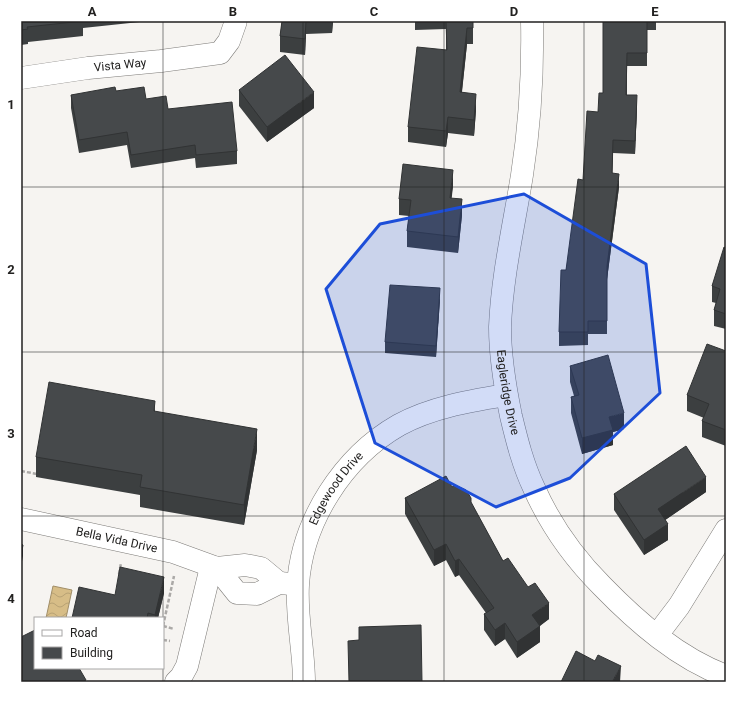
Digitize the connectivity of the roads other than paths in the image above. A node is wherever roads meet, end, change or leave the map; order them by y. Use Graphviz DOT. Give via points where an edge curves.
graph roads {
  1 [pos="236,21"];
  2 [pos="532,21"];
  3 [pos="21,78"];
  4 [pos="506,395"];
  5 [pos="21,519"];
  6 [pos="726,530"];
  7 [pos="214,568"];
  8 [pos="288,584"];
  9 [pos="657,636"];
  10 [pos="726,676"];
  11 [pos="176,682"];
  12 [pos="304,682"];
  1 -- 3 [label="street, Vista Way" via="229,41 220,53"];
  2 -- 4 [label="street, Eagleridge Drive" via="532,74 522,173 502,297 500,329"];
  4 -- 8 [label="street, Edgewood Drive" via="453,405 419,417 399,425 376,441 341,476 327,496 315,518 302,560"];
  4 -- 9 [label="street, Eagleridge Drive" via="519,448 533,487 552,523 584,568 625,610"];
  5 -- 7 [label="street, Bella Vida Drive" via="172,552"];
  6 -- 9 [label="street" via="683,600"];
  7 -- 8 [label="street" via="237,593 257,594"];
  7 -- 11 [label="street" via="187,666"];
  8 -- 12 [label="street, Edgewood Drive" via="299,610"];
  9 -- 10 [label="street, Eagleridge Drive"];
}
